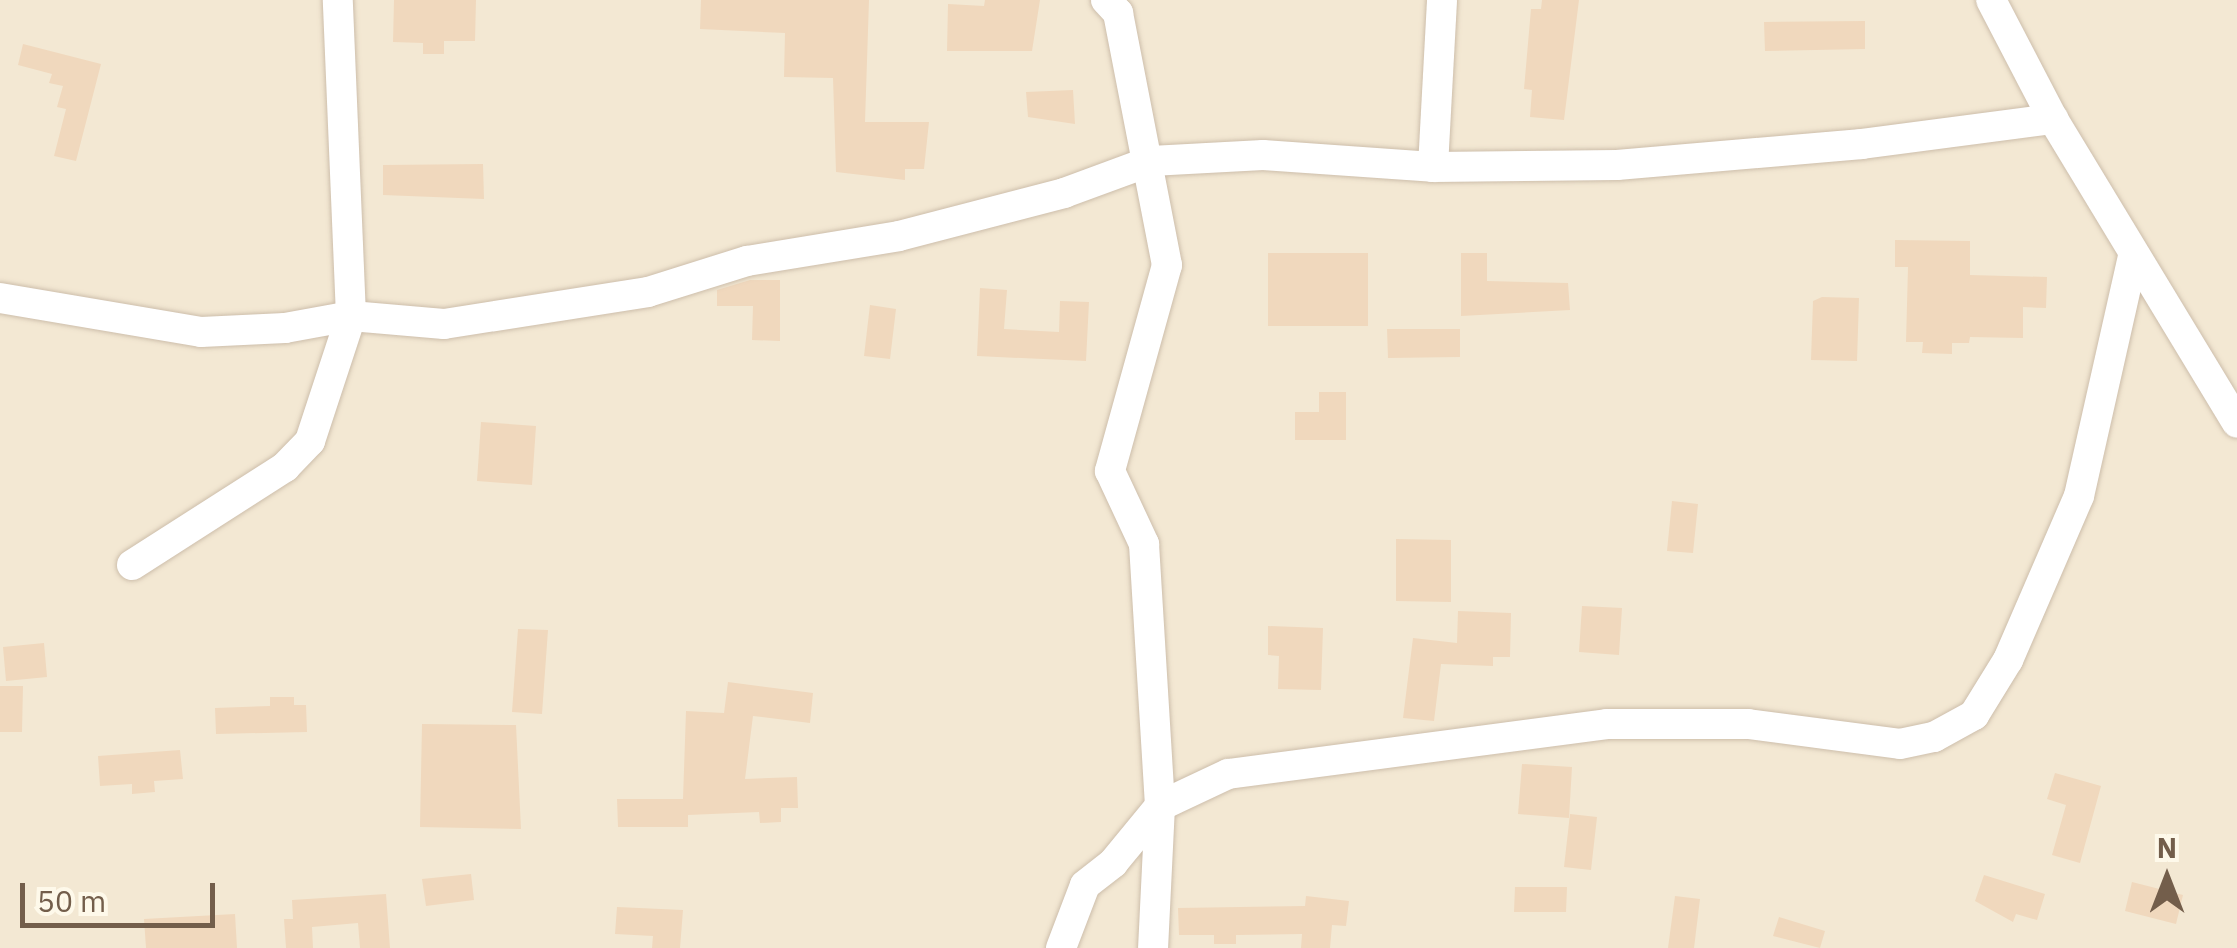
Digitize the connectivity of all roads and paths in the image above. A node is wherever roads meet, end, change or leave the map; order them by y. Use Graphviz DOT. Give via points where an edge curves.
graph roads {
  1 [pos="338,0"];
  2 [pos="1106,0"];
  3 [pos="1442,0"];
  4 [pos="1991,0"];
  5 [pos="2053,119"];
  6 [pos="1152,161"];
  7 [pos="1434,167"];
  8 [pos="2133,256"];
  9 [pos="0,298"];
  10 [pos="350,316"];
  11 [pos="2237,422"];
  12 [pos="132,565"];
  13 [pos="1160,806"];
  14 [pos="1061,948"];
  15 [pos="1153,948"];
  1 -- 10 [label="street"];
  2 -- 6 [label="street" via="1118,13"];
  3 -- 7 [label="street"];
  4 -- 5 [label="street"];
  5 -- 7 [label="street" via="1862,144 1617,164"];
  5 -- 8 [label="street"];
  6 -- 7 [label="street" via="1320,156"];
  6 -- 10 [label="street" via="1064,193 899,236 747,261 648,292 444,324"];
  6 -- 13 [label="street" via="1167,265 1110,470 1144,544"];
  8 -- 11 [label="street"];
  8 -- 13 [label="street" via="2079,496 2008,660 1974,715 1934,737 1900,744 1748,724 1607,724 1228,774"];
  9 -- 10 [label="street" via="201,332 286,328"];
  10 -- 12 [label="street" via="300,454"];
  13 -- 14 [label="street" via="1113,863 1084,885"];
  13 -- 15 [label="street"];
}
